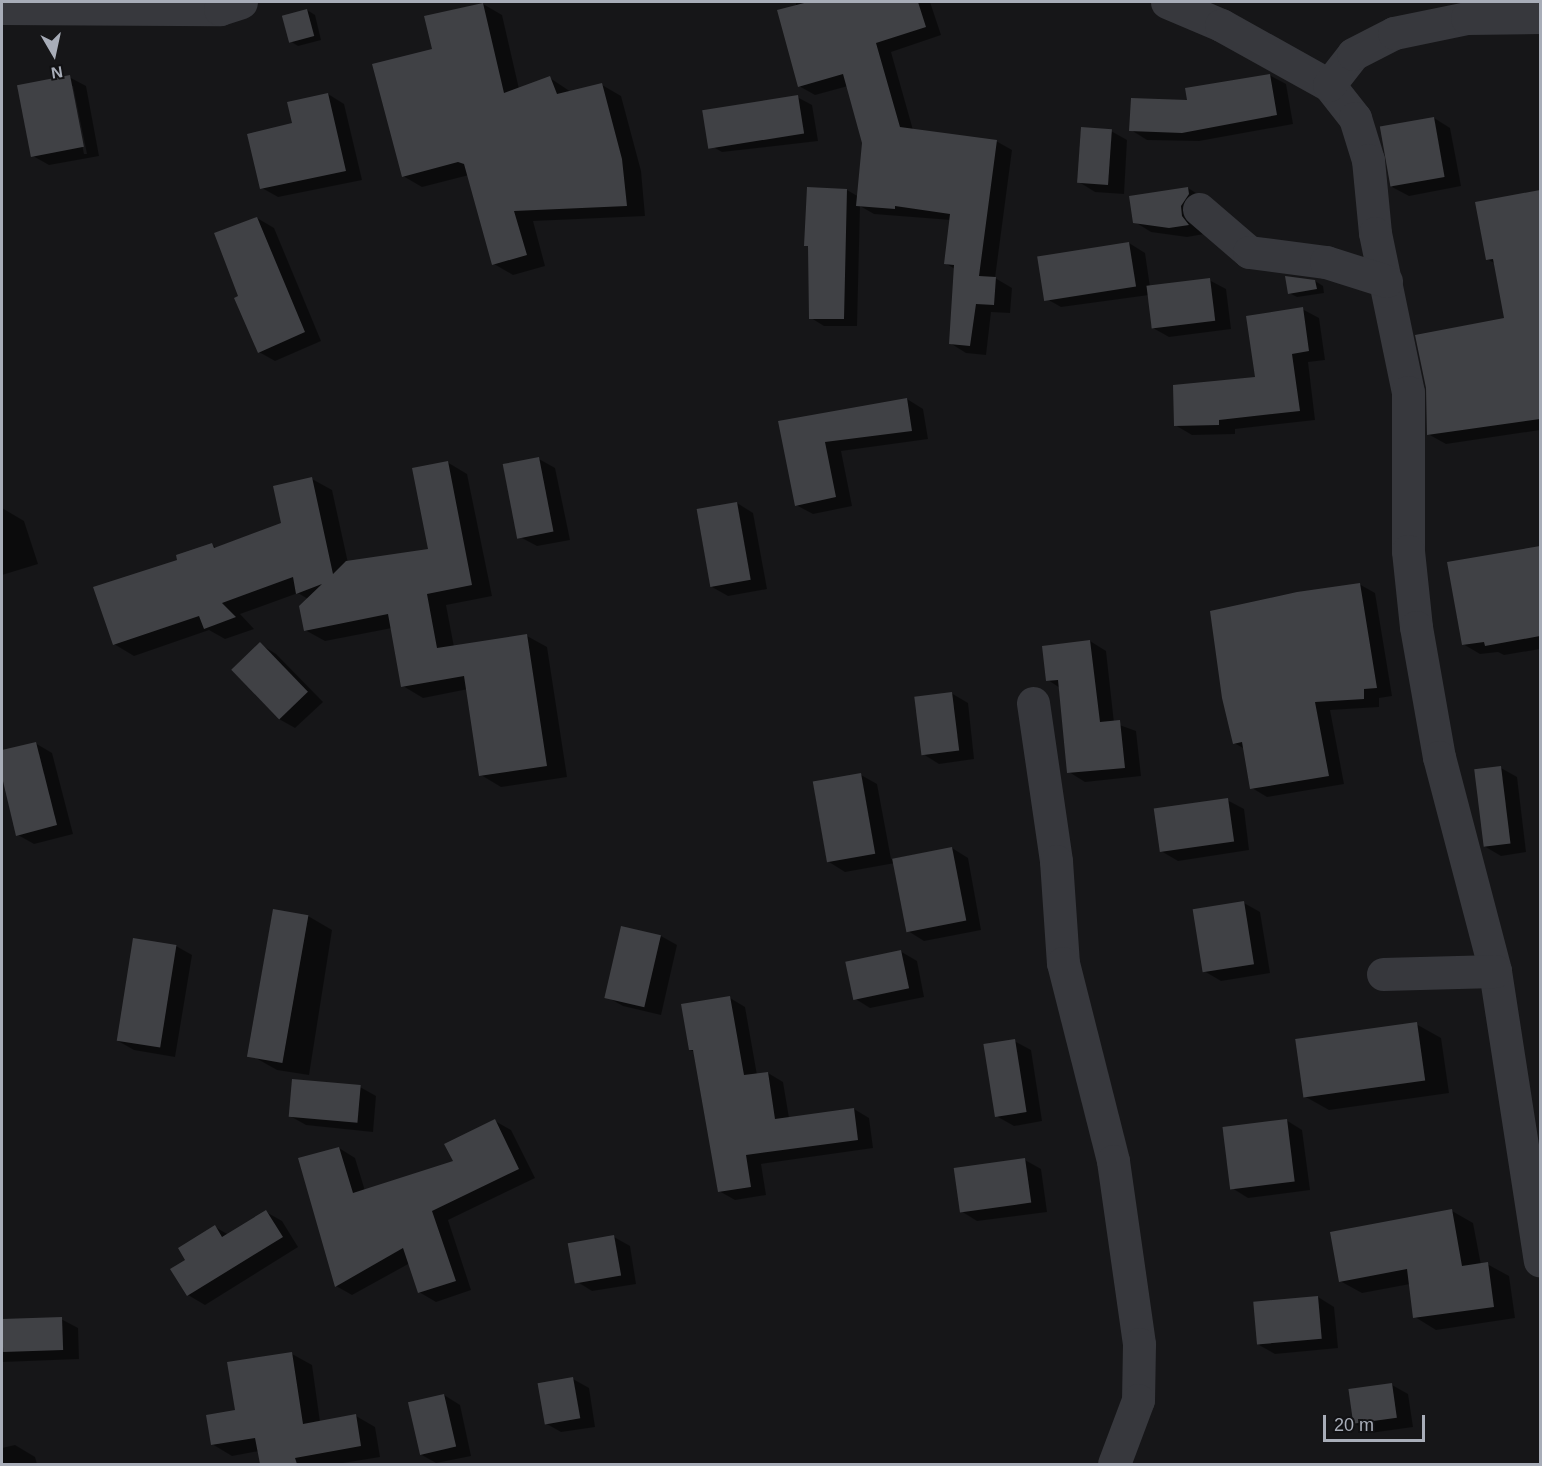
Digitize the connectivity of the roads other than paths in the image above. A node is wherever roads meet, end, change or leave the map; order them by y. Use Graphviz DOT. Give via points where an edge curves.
graph roads {
  1 [pos="240,2"];
  2 [pos="1167,2"];
  3 [pos="2,8"];
  4 [pos="1540,17"];
  5 [pos="1329,85"];
  6 [pos="1199,209"];
  7 [pos="1386,281"];
  8 [pos="1033,703"];
  9 [pos="1495,971"];
  10 [pos="1383,974"];
  11 [pos="1540,1261"];
  12 [pos="1114,1464"];
  1 -- 3 [label="street" via="220,9"];
  2 -- 5 [label="street" via="1221,25"];
  4 -- 5 [label="street" via="1467,18 1394,33 1353,54"];
  5 -- 7 [label="street" via="1355,118 1368,160 1375,233"];
  6 -- 7 [label="street" via="1249,252 1326,262"];
  7 -- 9 [label="street" via="1408,392 1408,550 1416,627 1439,757"];
  8 -- 12 [label="street" via="1056,861 1064,963 1113,1161 1139,1344 1138,1400"];
  9 -- 10 [label="street"];
  9 -- 11 [label="street"];
}
